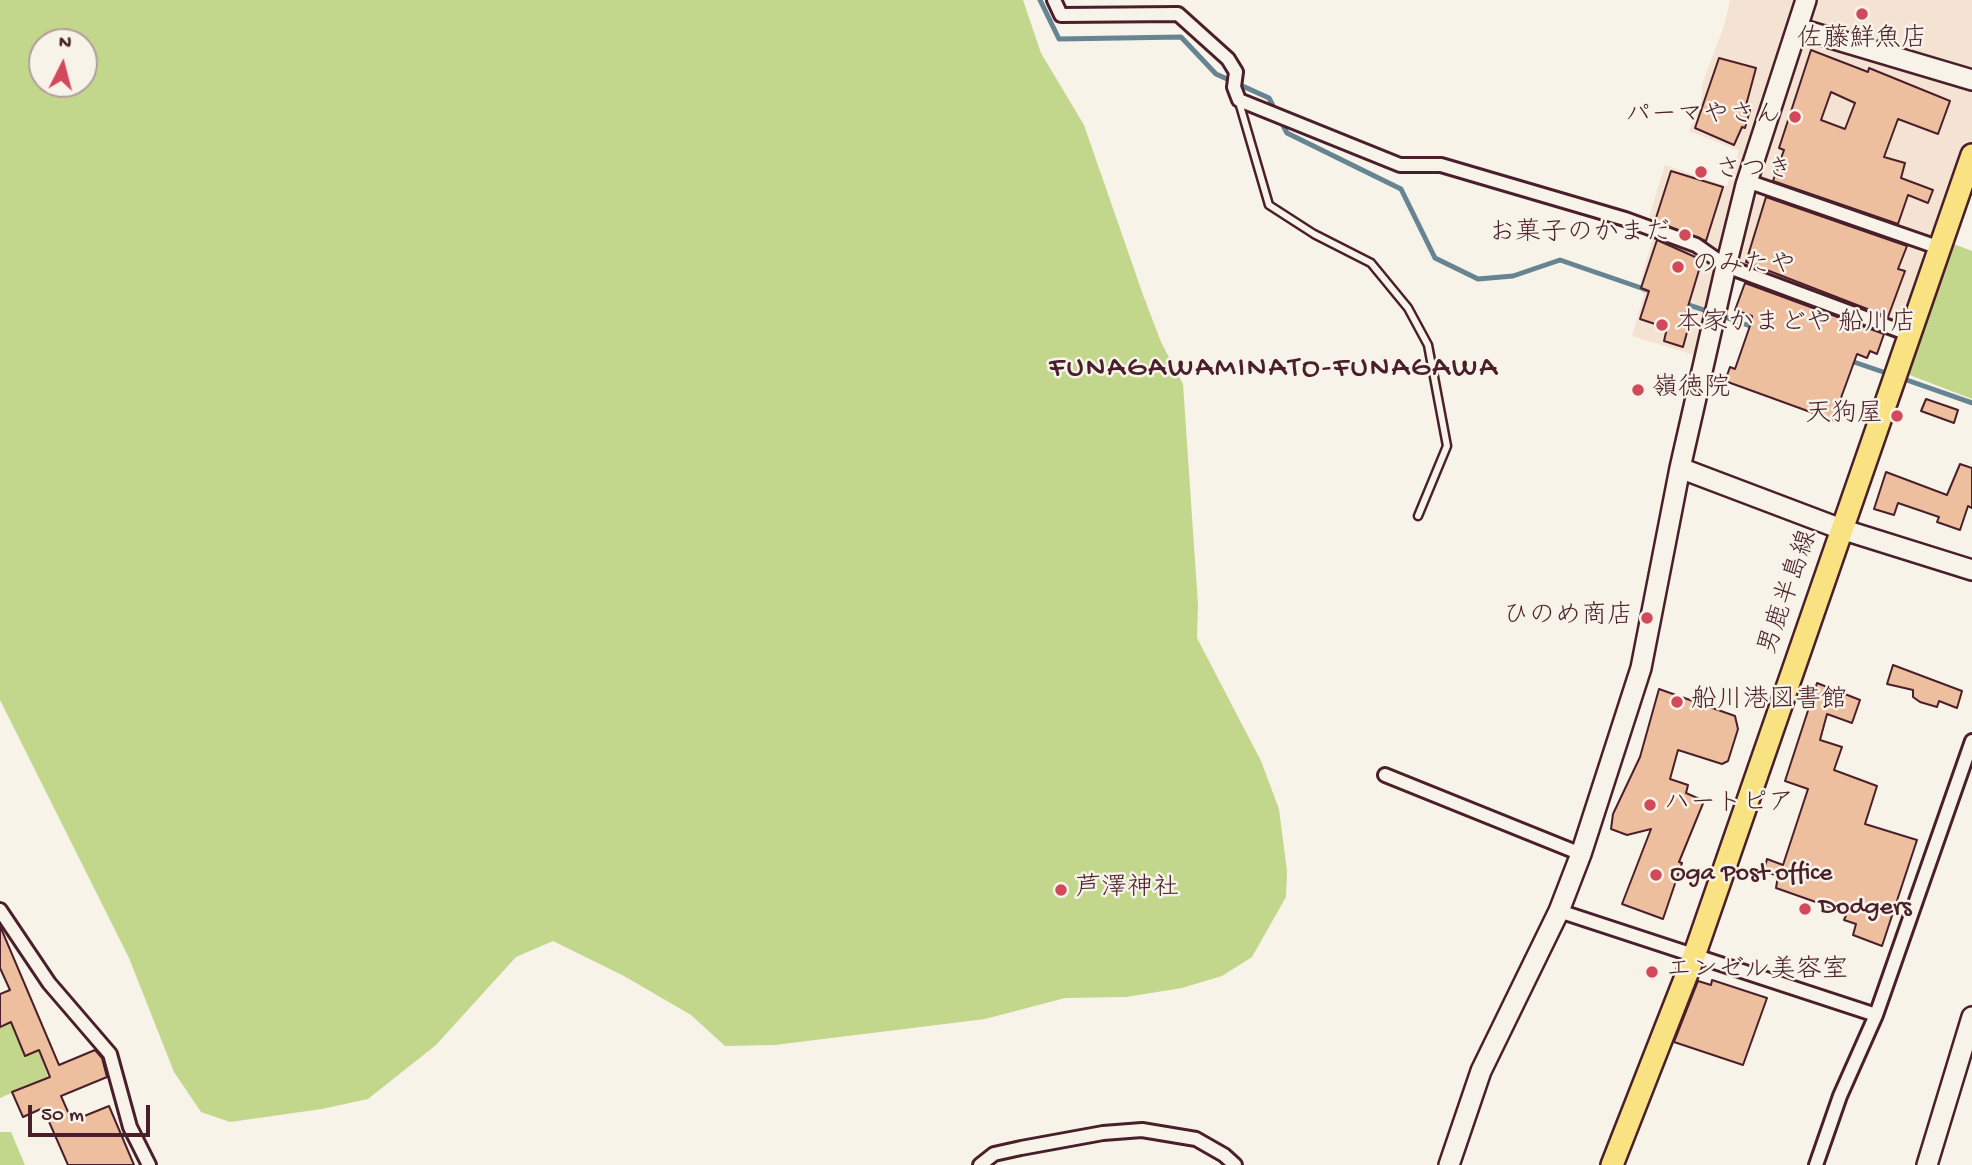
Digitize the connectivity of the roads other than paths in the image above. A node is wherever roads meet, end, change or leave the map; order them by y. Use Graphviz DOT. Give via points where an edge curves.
graph roads {
  1 [pos="1054,0"];
  2 [pos="1806,0"];
  3 [pos="1797,28"];
  4 [pos="1972,80"];
  5 [pos="1239,100"];
  6 [pos="1972,155"];
  7 [pos="1747,181"];
  8 [pos="1940,248"];
  9 [pos="1726,265"];
  10 [pos="1911,335"];
  11 [pos="1680,468"];
  12 [pos="1418,516"];
  13 [pos="1841,529"];
  14 [pos="1972,570"];
  15 [pos="1972,741"];
  16 [pos="1385,775"];
  17 [pos="1581,854"];
  18 [pos="0,910"];
  19 [pos="1559,911"];
  20 [pos="1694,956"];
  21 [pos="1876,1015"];
  22 [pos="1972,1017"];
  23 [pos="149,1165"];
  24 [pos="980,1165"];
  25 [pos="1235,1165"];
  26 [pos="1448,1165"];
  27 [pos="1612,1165"];
  28 [pos="1816,1165"];
  29 [pos="1927,1165"];
  1 -- 5 [label="street" via="1061,15 1178,14 1228,59 1236,72 1234,87"];
  2 -- 3 [label="street"];
  3 -- 4 [label="street"];
  3 -- 7 [label="street"];
  5 -- 9 [label="street" via="1400,165 1441,165 1625,219 1696,245"];
  5 -- 12 [label="lane" via="1269,205 1371,263 1408,308 1428,345 1447,446"];
  6 -- 8 [label="main road, 男鹿半島線"];
  7 -- 8 [label="street"];
  7 -- 9 [label="street"];
  8 -- 10 [label="main road, 男鹿半島線"];
  9 -- 10 [label="street"];
  9 -- 11 [label="street"];
  10 -- 13 [label="main road, 男鹿半島線"];
  11 -- 13 [label="street"];
  11 -- 17 [label="street" via="1641,668"];
  13 -- 14 [label="street"];
  13 -- 20 [label="main road, 男鹿半島線"];
  15 -- 21 [label="street"];
  16 -- 17 [label="street"];
  17 -- 19 [label="street"];
  18 -- 23 [label="street" via="50,984 110,1054 130,1127"];
  19 -- 20 [label="street"];
  19 -- 26 [label="street" via="1481,1071"];
  20 -- 21 [label="street"];
  20 -- 27 [label="main road, 男鹿半島線"];
  21 -- 28 [label="street"];
  22 -- 29 [label="street"];
  24 -- 25 [label="street" via="994,1154 1021,1148 1142,1130 1196,1139"];
}
